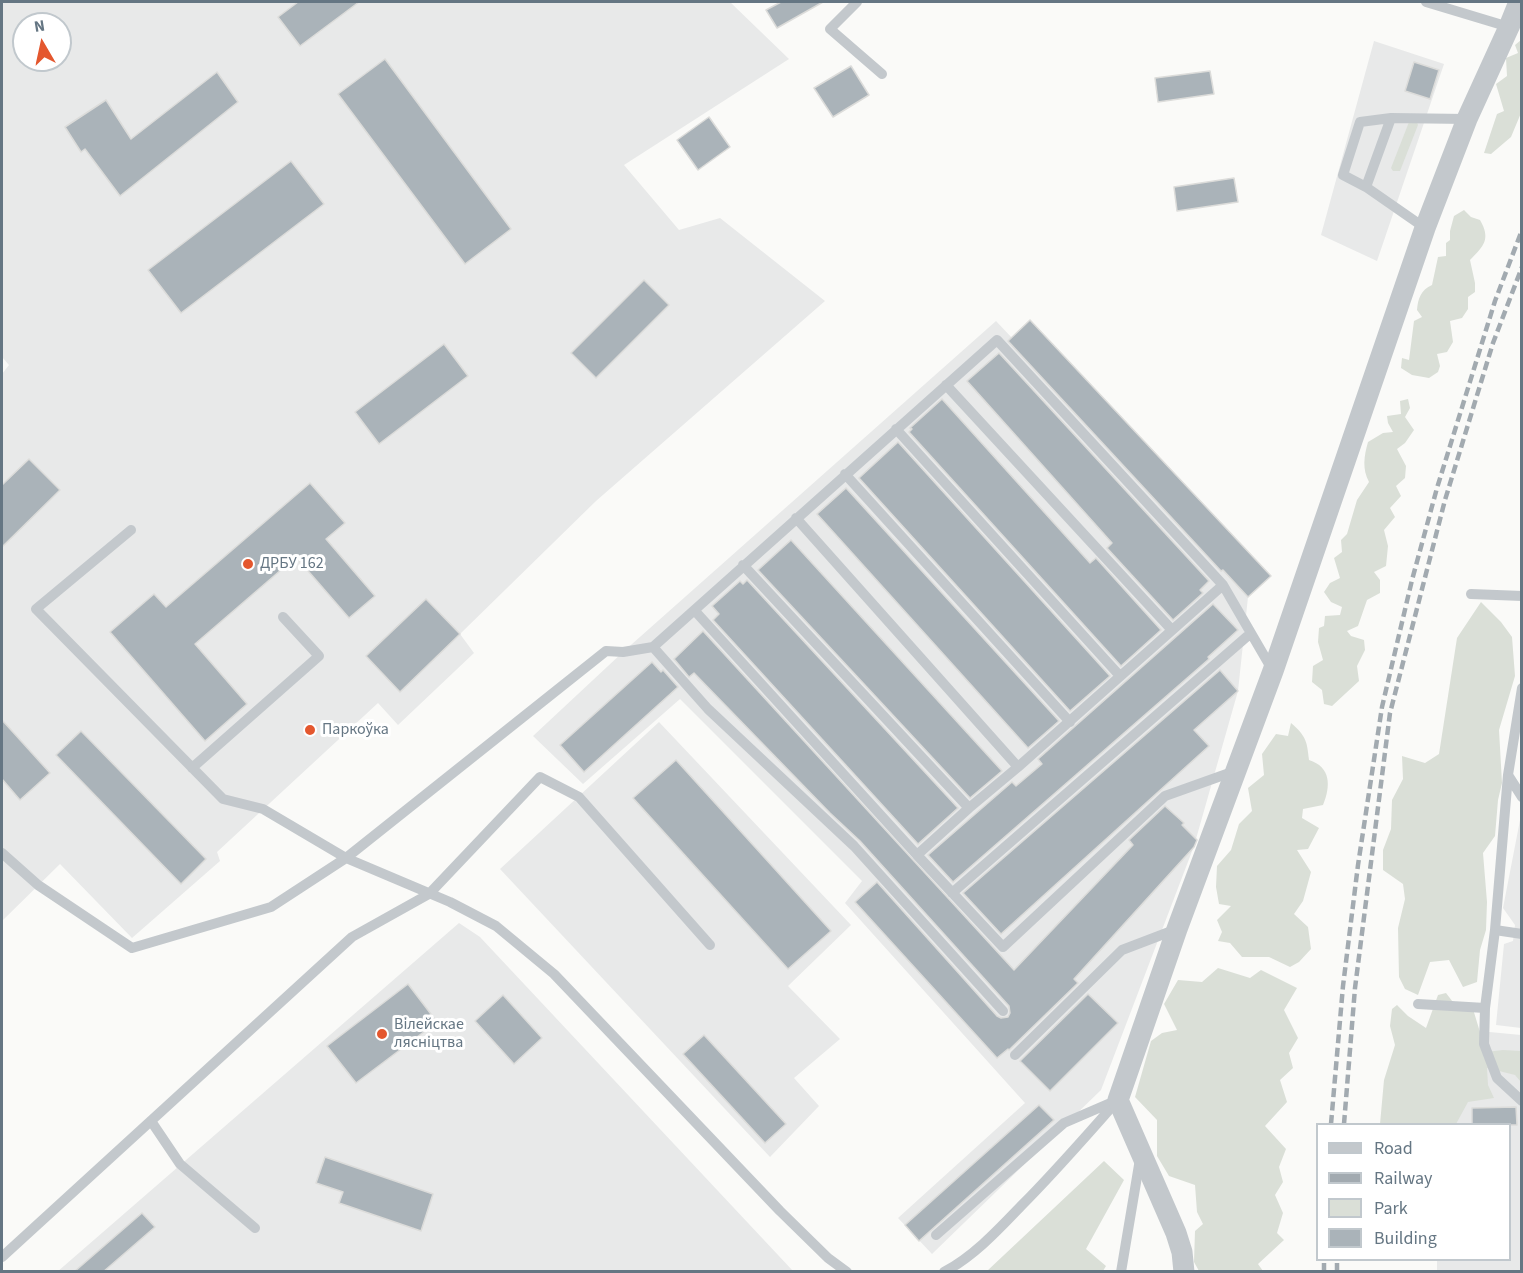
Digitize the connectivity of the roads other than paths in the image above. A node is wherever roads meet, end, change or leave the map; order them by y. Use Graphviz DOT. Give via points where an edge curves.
graph roads {
  1 [pos="857,2"];
  2 [pos="1426,2"];
  3 [pos="1519,2"];
  4 [pos="1509,27"];
  5 [pos="882,74"];
  6 [pos="1391,118"];
  7 [pos="1467,119"];
  8 [pos="1366,187"];
  9 [pos="1425,228"];
  10 [pos="946,385"];
  11 [pos="896,429"];
  12 [pos="845,474"];
  13 [pos="796,518"];
  14 [pos="131,530"];
  15 [pos="743,565"];
  16 [pos="1223,585"];
  17 [pos="1471,594"];
  18 [pos="1521,597"];
  19 [pos="694,611"];
  20 [pos="283,617"];
  21 [pos="1172,630"];
  22 [pos="1251,633"];
  23 [pos="653,647"];
  24 [pos="1273,671"];
  25 [pos="1119,676"];
  26 [pos="1521,688"];
  27 [pos="1070,722"];
  28 [pos="1018,767"];
  29 [pos="192,768"];
  30 [pos="1236,770"];
  31 [pos="1508,775"];
  32 [pos="1521,797"];
  33 [pos="969,808"];
  34 [pos="2,853"];
  35 [pos="917,855"];
  36 [pos="346,858"];
  37 [pos="952,893"];
  38 [pos="429,894"];
  39 [pos="1177,929"];
  40 [pos="1495,930"];
  41 [pos="1521,934"];
  42 [pos="710,945"];
  43 [pos="1418,1004"];
  44 [pos="1485,1008"];
  45 [pos="1003,1011"];
  46 [pos="1015,1055"];
  47 [pos="1118,1100"];
  48 [pos="1521,1101"];
  49 [pos="151,1121"];
  50 [pos="1141,1153"];
  51 [pos="255,1228"];
  52 [pos="936,1235"];
  53 [pos="2,1257"];
  54 [pos="847,1272"];
  55 [pos="944,1272"];
  56 [pos="1121,1272"];
  57 [pos="1184,1272"];
  1 -- 5 [label="lane" via="830,29"];
  2 -- 4 [label="lane"];
  3 -- 4 [label="street"];
  4 -- 7 [label="street"];
  6 -- 7 [label="lane"];
  6 -- 8 [label="lane"];
  6 -- 8 [label="lane" via="1360,122 1342,175"];
  7 -- 9 [label="street"];
  8 -- 9 [label="lane"];
  9 -- 24 [label="street"];
  10 -- 11 [label="lane"];
  10 -- 16 [label="lane" via="997,340"];
  10 -- 21 [label="lane"];
  11 -- 12 [label="lane"];
  11 -- 25 [label="lane"];
  12 -- 13 [label="lane"];
  12 -- 27 [label="lane"];
  13 -- 15 [label="lane"];
  13 -- 28 [label="lane"];
  14 -- 29 [label="lane" via="36,609"];
  15 -- 19 [label="lane"];
  15 -- 33 [label="lane"];
  16 -- 21 [label="lane"];
  16 -- 22 [label="lane"];
  17 -- 18 [label="lane"];
  19 -- 23 [label="lane"];
  19 -- 35 [label="lane"];
  20 -- 29 [label="lane" via="319,656"];
  21 -- 25 [label="lane"];
  22 -- 24 [label="lane"];
  22 -- 37 [label="lane"];
  23 -- 36 [label="lane" via="606,651"];
  23 -- 45 [label="lane" via="708,709 854,846"];
  24 -- 30 [label="street"];
  25 -- 27 [label="lane"];
  26 -- 31 [label="lane"];
  27 -- 28 [label="lane"];
  28 -- 33 [label="lane"];
  29 -- 36 [label="lane" via="223,799 263,809"];
  30 -- 37 [label="lane" via="1165,796 1003,948"];
  30 -- 39 [label="street"];
  31 -- 32 [label="lane"];
  31 -- 40 [label="lane"];
  33 -- 35 [label="lane"];
  34 -- 36 [label="lane" via="38,885 132,948 271,907"];
  35 -- 37 [label="lane"];
  36 -- 38 [label="lane"];
  38 -- 42 [label="lane" via="540,777 579,797"];
  38 -- 49 [label="lane" via="352,937"];
  38 -- 54 [label="lane" via="496,926 554,974 780,1211"];
  39 -- 46 [label="lane" via="1122,950"];
  39 -- 47 [label="street"];
  40 -- 41 [label="lane"];
  40 -- 44 [label="lane"];
  43 -- 44 [label="lane"];
  44 -- 48 [label="lane" via="1484,1044 1497,1078"];
  47 -- 50 [label="street"];
  47 -- 52 [label="lane" via="1064,1123"];
  47 -- 55 [label="lane" via="994,1234"];
  49 -- 51 [label="lane" via="180,1164"];
  49 -- 53 [label="lane"];
  50 -- 56 [label="lane"];
  50 -- 57 [label="street" via="1176,1233"];
}
